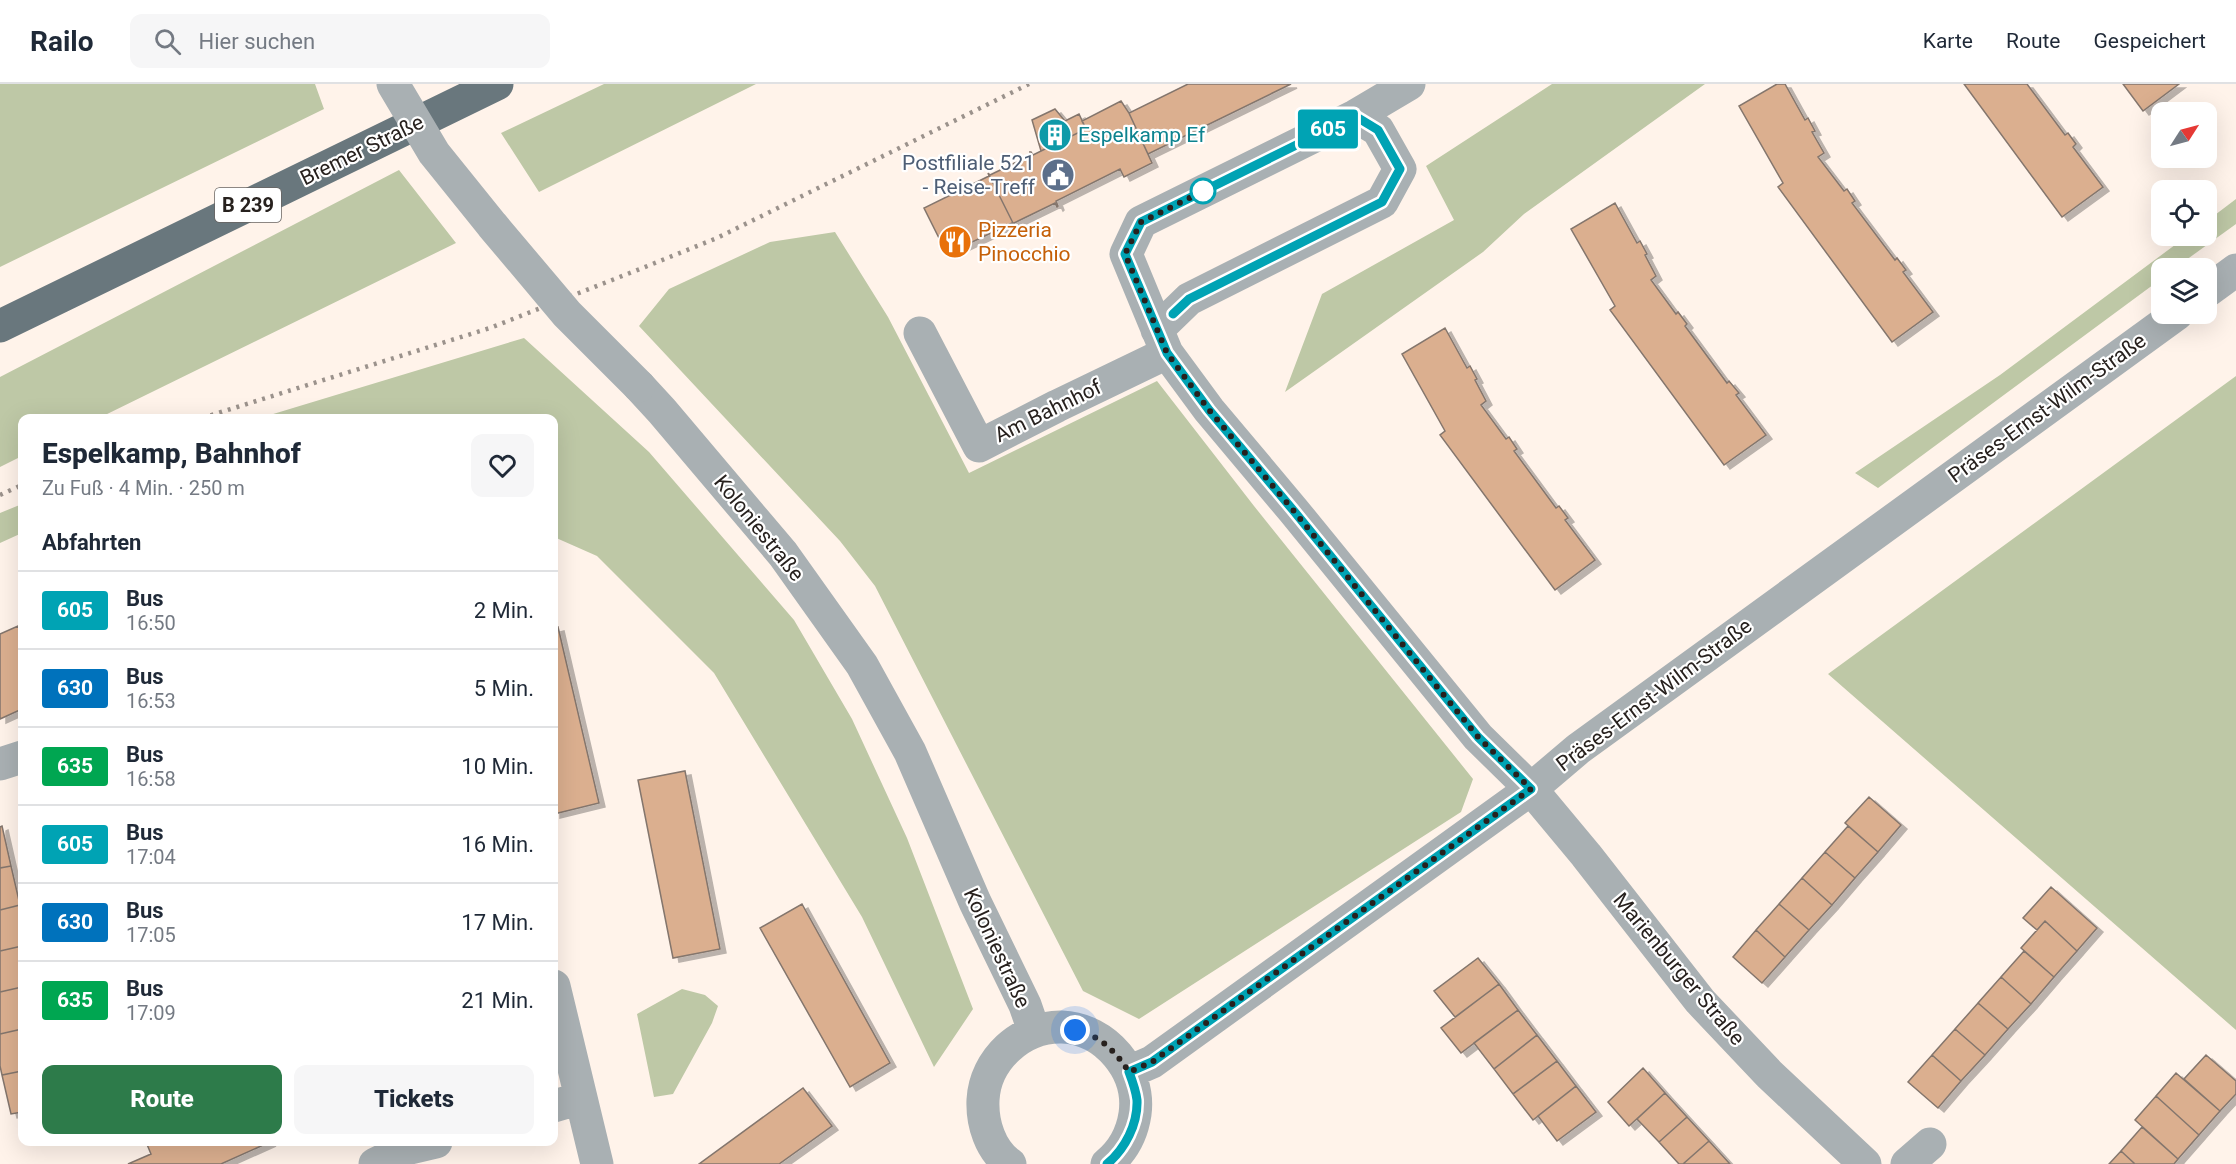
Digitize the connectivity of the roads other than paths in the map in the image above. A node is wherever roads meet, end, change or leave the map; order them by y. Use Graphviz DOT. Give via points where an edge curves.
graph roads {
  1 [pos="393,84"];
  2 [pos="497,84"];
  3 [pos="1409,84"];
  4 [pos="1355,116"];
  5 [pos="2236,270"];
  6 [pos="2217,284"];
  7 [pos="2163,324"];
  8 [pos="0,326"];
  9 [pos="920,333"];
  10 [pos="1162,341"];
  11 [pos="18,758"];
  12 [pos="0,764"];
  13 [pos="1531,789"];
  14 [pos="558,1022"];
  15 [pos="1034,1031"];
  16 [pos="1129,1072"];
  17 [pos="567,1102"];
  18 [pos="419,1146"];
  19 [pos="1857,1162"];
  20 [pos="1005,1163"];
  21 [pos="375,1164"];
  22 [pos="597,1164"];
  23 [pos="1107,1164"];
  1 -- 15 [label="street, Koloniestraße, bridge" via="434,153 492,225 567,314 662,411 783,554 862,665 910,752"];
  2 -- 8 [label="main road, Bremer Straße / B 239"];
  3 -- 4 [label="street"];
  4 -- 10 [label="street" via="1141,222 1125,254"];
  4 -- 10 [label="street" via="1378,130 1400,169 1382,202 1189,299"];
  5 -- 6 [label="street"];
  7 -- 13 [label="street, Präses-Ernst-Wilm-Straße" via="1578,749"];
  9 -- 10 [label="street, Am Bahnhof" via="979,446 1057,405"];
  10 -- 13 [label="street" via="1209,410 1478,737"];
  11 -- 12 [label="street"];
  13 -- 16 [label="street, Präses-Ernst-Wilm-Straße" via="1152,1062"];
  13 -- 19 [label="street, Marienburger Straße" via="1700,1001"];
  14 -- 17 [label="street"];
  15 -- 16 [label="street" via="1062,1027 1089,1033 1113,1049"];
  15 -- 20 [label="street" via="1011,1044 994,1063 984,1088 982,1114"];
  16 -- 23 [label="street" via="1137,1100 1133,1129 1118,1155"];
  17 -- 22 [label="street"];
  18 -- 21 [label="street"];
}
